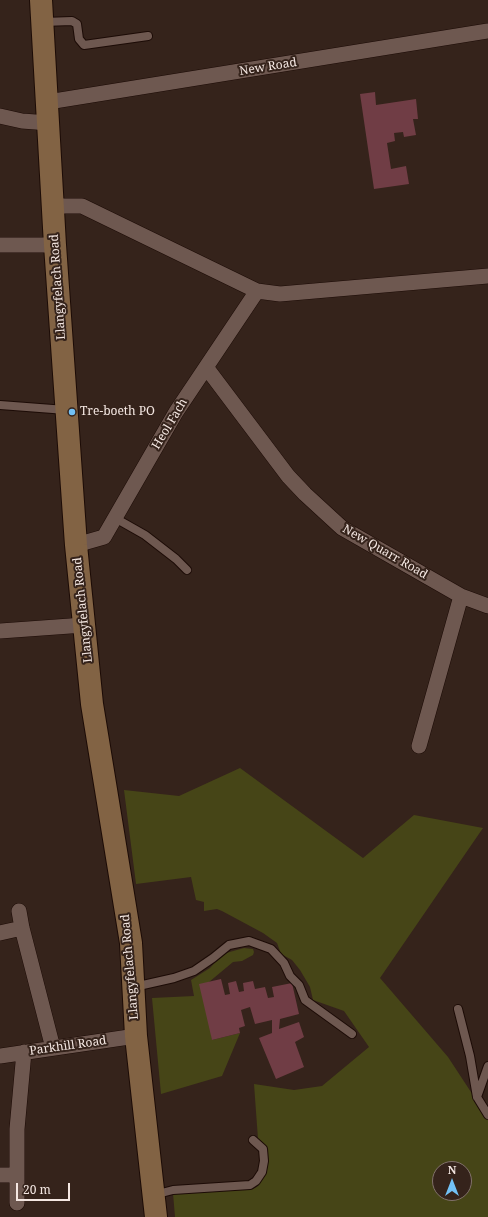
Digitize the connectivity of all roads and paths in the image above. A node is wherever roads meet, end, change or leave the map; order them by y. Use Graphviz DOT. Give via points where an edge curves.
graph roads {
  1 [pos="41,0"];
  2 [pos="42,22"];
  3 [pos="488,32"];
  4 [pos="148,36"];
  5 [pos="48,102"];
  6 [pos="0,116"];
  7 [pos="49,123"];
  8 [pos="53,206"];
  9 [pos="0,245"];
  10 [pos="55,245"];
  11 [pos="488,276"];
  12 [pos="257,291"];
  13 [pos="206,367"];
  14 [pos="0,405"];
  15 [pos="66,410"];
  16 [pos="115,518"];
  17 [pos="76,545"];
  18 [pos="187,570"];
  19 [pos="461,596"];
  20 [pos="488,606"];
  21 [pos="84,625"];
  22 [pos="0,631"];
  23 [pos="419,746"];
  24 [pos="19,911"];
  25 [pos="22,928"];
  26 [pos="0,933"];
  27 [pos="133,987"];
  28 [pos="458,1010"];
  29 [pos="352,1034"];
  30 [pos="136,1036"];
  31 [pos="53,1048"];
  32 [pos="24,1052"];
  33 [pos="0,1056"];
  34 [pos="488,1066"];
  35 [pos="477,1097"];
  36 [pos="488,1115"];
  37 [pos="253,1140"];
  38 [pos="0,1175"];
  39 [pos="17,1175"];
  40 [pos="153,1196"];
  41 [pos="17,1203"];
  42 [pos="156,1217"];
  1 -- 2 [label="main road, Llangyfelach Road"];
  2 -- 4 [label="lane" via="72,21 77,24 84,45"];
  2 -- 5 [label="main road, Llangyfelach Road"];
  3 -- 5 [label="street, New Road"];
  5 -- 7 [label="main road, Llangyfelach Road"];
  6 -- 7 [label="street"];
  7 -- 8 [label="main road, Llangyfelach Road"];
  8 -- 10 [label="main road, Llangyfelach Road"];
  8 -- 12 [label="street" via="82,206"];
  9 -- 10 [label="street"];
  10 -- 15 [label="main road, Llangyfelach Road"];
  11 -- 12 [label="street" via="280,294"];
  12 -- 13 [label="street, Heol Fach"];
  13 -- 16 [label="street, Heol Fach" via="176,412"];
  13 -- 19 [label="street, New Quarr Road" via="288,476 342,528"];
  14 -- 15 [label="lane"];
  15 -- 17 [label="main road, Llangyfelach Road"];
  16 -- 17 [label="street, Heol Fach" via="104,537"];
  16 -- 18 [label="lane" via="144,535"];
  17 -- 21 [label="main road, Llangyfelach Road"];
  19 -- 20 [label="street, New Quarr Road"];
  19 -- 23 [label="street"];
  21 -- 22 [label="street"];
  21 -- 27 [label="main road, Llangyfelach Road" via="92,704 131,943"];
  24 -- 25 [label="street"];
  25 -- 26 [label="street"];
  25 -- 31 [label="street"];
  27 -- 29 [label="lane" via="194,971 229,945 249,941 271,949 299,985 305,1000"];
  27 -- 30 [label="main road, Llangyfelach Road"];
  28 -- 35 [label="lane"];
  30 -- 31 [label="street, Parkhill Road"];
  30 -- 40 [label="main road, Llangyfelach Road"];
  31 -- 32 [label="street, Parkhill Road"];
  32 -- 33 [label="street, Parkhill Road"];
  32 -- 39 [label="street" via="17,1129"];
  34 -- 35 [label="lane"];
  35 -- 36 [label="lane"];
  37 -- 40 [label="lane" via="262,1149 264,1161 262,1172 250,1185 173,1190"];
  38 -- 39 [label="street"];
  39 -- 41 [label="street"];
  40 -- 42 [label="main road, Llangyfelach Road"];
}
